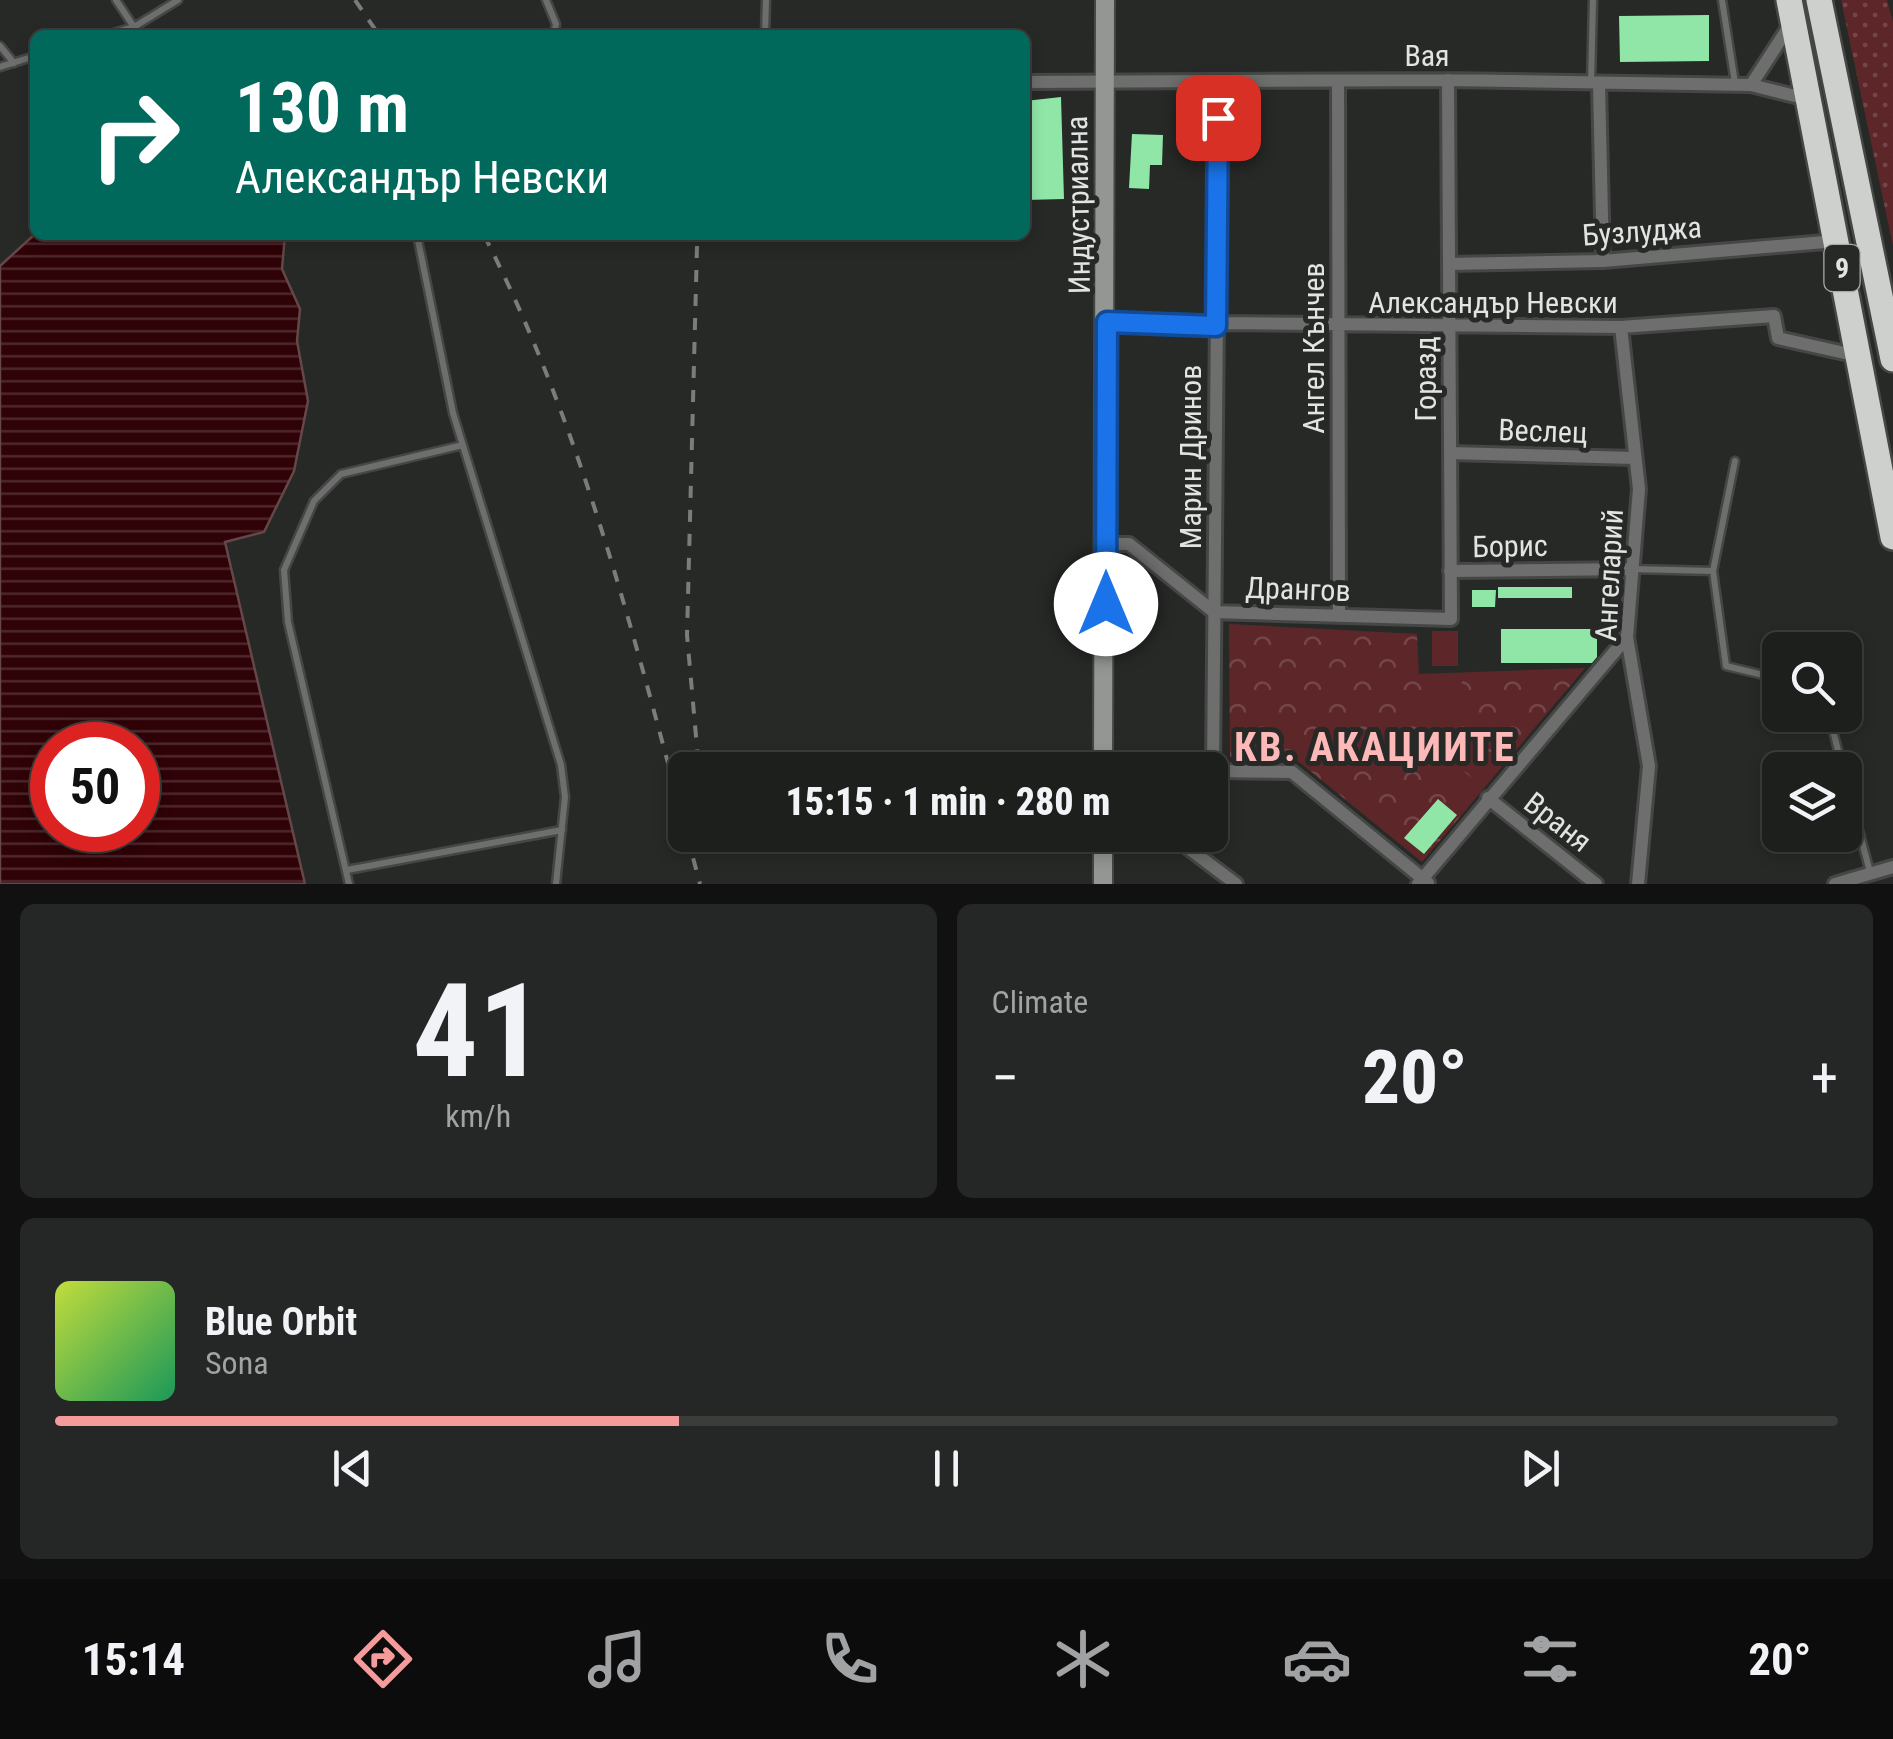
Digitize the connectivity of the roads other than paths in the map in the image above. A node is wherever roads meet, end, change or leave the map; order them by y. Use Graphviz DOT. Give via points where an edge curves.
graph roads {
  1 [pos="116,0"];
  2 [pos="178,0"];
  3 [pos="546,0"];
  4 [pos="766,0"];
  5 [pos="1104,0"];
  6 [pos="1592,0"];
  7 [pos="1722,0"];
  8 [pos="1820,0"];
  9 [pos="1791,10"];
  10 [pos="134,27"];
  11 [pos="124,30"];
  12 [pos="555,30"];
  13 [pos="765,30"];
  14 [pos="0,46"];
  15 [pos="30,58"];
  16 [pos="14,63"];
  17 [pos="0,67"];
  18 [pos="1448,80"];
  19 [pos="1338,81"];
  20 [pos="1030,82"];
  21 [pos="1103,82"];
  22 [pos="1219,83"];
  23 [pos="1595,84"];
  24 [pos="1735,85"];
  25 [pos="1751,86"];
  26 [pos="1810,100"];
  27 [pos="418,240"];
  28 [pos="1837,241"];
  29 [pos="1603,261"];
  30 [pos="1449,264"];
  31 [pos="1107,322"];
  32 [pos="1451,324"];
  33 [pos="1216,326"];
  34 [pos="1621,327"];
  35 [pos="1337,328"];
  36 [pos="1859,356"];
  37 [pos="1893,358"];
  38 [pos="463,445"];
  39 [pos="1450,453"];
  40 [pos="1634,458"];
  41 [pos="1735,461"];
  42 [pos="1893,538"];
  43 [pos="1106,544"];
  44 [pos="1631,570"];
  45 [pos="1450,571"];
  46 [pos="1712,572"];
  47 [pos="1214,612"];
  48 [pos="1339,615"];
  49 [pos="1451,618"];
  50 [pos="1626,637"];
  51 [pos="1762,675"];
  52 [pos="1104,752"];
  53 [pos="1211,752"];
  54 [pos="1228,770"];
  55 [pos="1488,798"];
  56 [pos="562,830"];
  57 [pos="1862,842"];
  58 [pos="1103,852"];
  59 [pos="1193,852"];
  60 [pos="1893,867"];
  61 [pos="346,870"];
  62 [pos="1870,872"];
  63 [pos="1423,882"];
  64 [pos="349,884"];
  65 [pos="556,884"];
  66 [pos="1103,884"];
  67 [pos="1236,884"];
  68 [pos="1596,884"];
  69 [pos="1638,884"];
  70 [pos="1835,884"];
  1 -- 10 [label="lane"];
  2 -- 10 [label="lane"];
  3 -- 12 [label="lane"];
  4 -- 13 [label="lane"];
  5 -- 21 [label="main road, Индустриална"];
  6 -- 23 [label="lane"];
  7 -- 24 [label="lane"];
  8 -- 37 [label="highway, 9"];
  9 -- 25 [label="street"];
  9 -- 26 [label="highway, 9"];
  10 -- 11 [label="lane"];
  14 -- 16 [label="lane"];
  15 -- 16 [label="lane"];
  16 -- 17 [label="lane"];
  18 -- 19 [label="street, Вая"];
  18 -- 23 [label="street, Вая"];
  18 -- 30 [label="street, Горазд"];
  19 -- 22 [label="street, Вая"];
  19 -- 35 [label="street, Ангел Кънчев"];
  20 -- 21 [label="street, Вая"];
  21 -- 22 [label="street, Вая"];
  21 -- 31 [label="main road, Индустриална"];
  22 -- 33 [label="street, Марин Дринов"];
  23 -- 24 [label="street, Вая"];
  23 -- 29 [label="street"];
  24 -- 25 [label="street, Вая"];
  25 -- 26 [label="street, Вая"];
  26 -- 28 [label="highway, 9"];
  27 -- 38 [label="lane"];
  28 -- 29 [label="street, Бузлуджа"];
  28 -- 36 [label="highway, 9"];
  29 -- 30 [label="street, Бузлуджа"];
  30 -- 32 [label="street, Горазд"];
  31 -- 33 [label="street, Александър Невски"];
  31 -- 43 [label="main road, Индустриална"];
  32 -- 34 [label="street, Александър Невски"];
  32 -- 35 [label="street, Александър Невски"];
  32 -- 39 [label="street, Горазд"];
  33 -- 35 [label="street, Александър Невски"];
  33 -- 47 [label="street, Марин Дринов"];
  34 -- 36 [label="street, Александър Невски" via="1774,316 1778,338"];
  34 -- 40 [label="street, Ангеларий"];
  35 -- 48 [label="street, Ангел Кънчев"];
  36 -- 42 [label="highway, 9"];
  38 -- 56 [label="lane" via="562,765"];
  38 -- 61 [label="lane" via="341,474 314,501 284,570 288,622"];
  39 -- 40 [label="street, Веслец"];
  39 -- 45 [label="street, Горазд"];
  40 -- 44 [label="street, Ангеларий" via="1639,514"];
  41 -- 46 [label="lane"];
  43 -- 47 [label="street, Дрангов" via="1128,544"];
  43 -- 52 [label="main road, Индустриална"];
  44 -- 45 [label="street, Борис"];
  44 -- 46 [label="lane"];
  44 -- 50 [label="street, Ангеларий"];
  45 -- 49 [label="street, Горазд"];
  46 -- 51 [label="lane" via="1726,666"];
  47 -- 48 [label="street, Дрангов"];
  47 -- 53 [label="street, Марин Дринов"];
  48 -- 49 [label="street, Дрангов"];
  50 -- 55 [label="street"];
  50 -- 69 [label="street, Ангеларий" via="1648,766"];
  54 -- 63 [label="street" via="1292,772"];
  55 -- 63 [label="street"];
  55 -- 68 [label="street, Враня"];
  56 -- 61 [label="lane"];
  56 -- 65 [label="lane"];
  57 -- 62 [label="lane"];
  58 -- 66 [label="main road"];
  59 -- 67 [label="street"];
  60 -- 62 [label="street"];
  61 -- 64 [label="lane"];
  62 -- 70 [label="street"];
}
